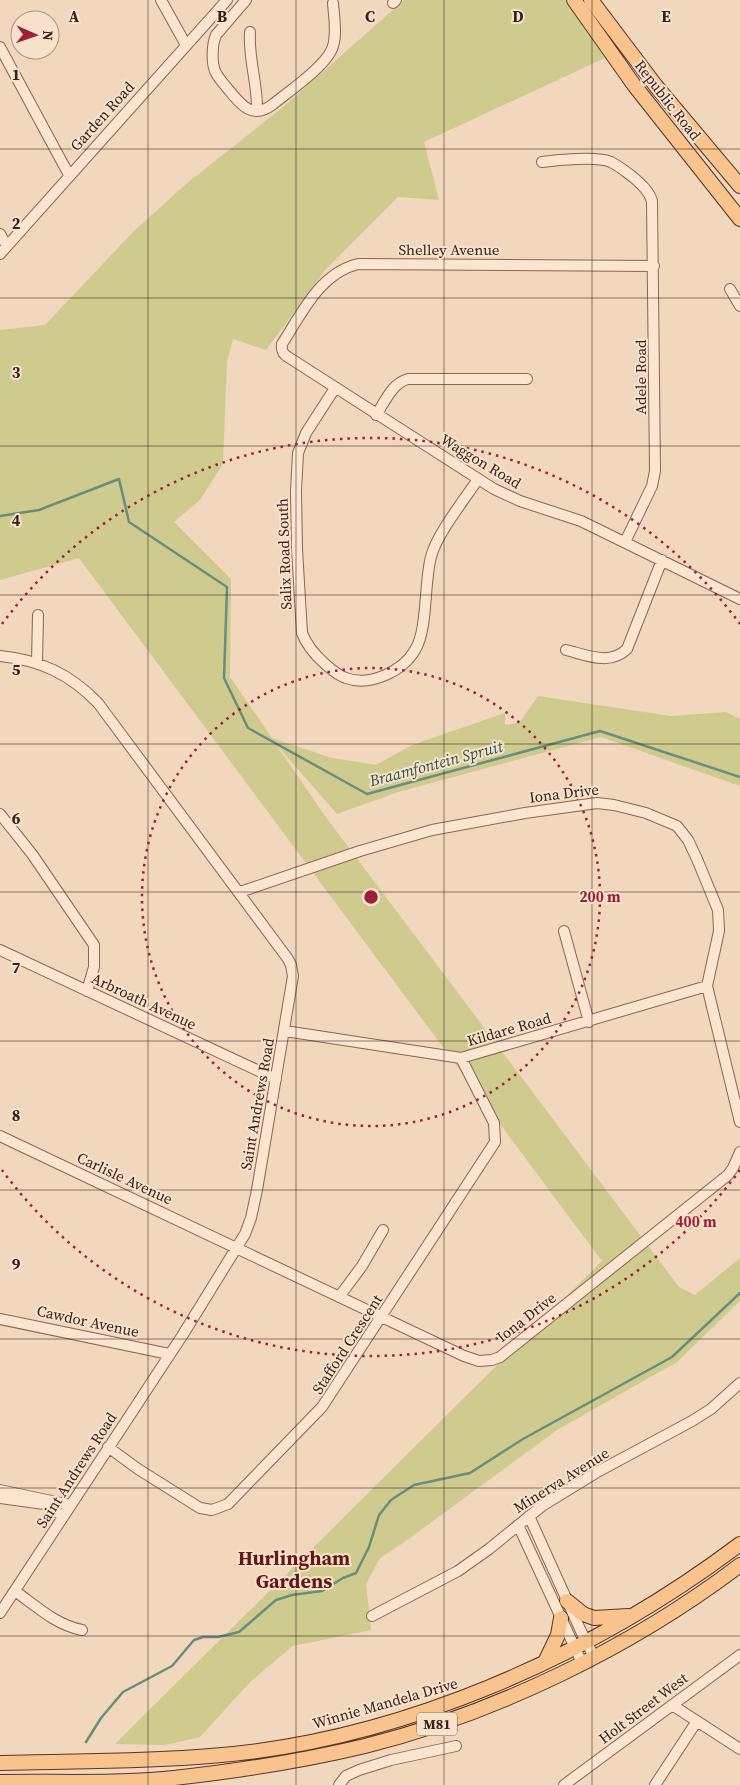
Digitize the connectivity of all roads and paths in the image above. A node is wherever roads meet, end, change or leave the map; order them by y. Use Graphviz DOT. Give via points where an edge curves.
graph roads {
  1 [pos="161,0"];
  2 [pos="227,0"];
  3 [pos="246,0"];
  4 [pos="574,0"];
  5 [pos="591,0"];
  6 [pos="333,4"];
  7 [pos="250,32"];
  8 [pos="186,45"];
  9 [pos="0,47"];
  10 [pos="257,111"];
  11 [pos="542,162"];
  12 [pos="69,175"];
  13 [pos="740,186"];
  14 [pos="740,219"];
  15 [pos="0,234"];
  16 [pos="3,250"];
  17 [pos="654,266"];
  18 [pos="730,289"];
  19 [pos="740,306"];
  20 [pos="282,344"];
  21 [pos="527,379"];
  22 [pos="335,388"];
  23 [pos="376,415"];
  24 [pos="478,479"];
  25 [pos="625,542"];
  26 [pos="662,560"];
  27 [pos="740,599"];
  28 [pos="38,616"];
  29 [pos="566,650"];
  30 [pos="0,656"];
  31 [pos="37,662"];
  32 [pos="0,814"];
  33 [pos="240,892"];
  34 [pos="564,931"];
  35 [pos="0,950"];
  36 [pos="708,986"];
  37 [pos="87,991"];
  38 [pos="589,1022"];
  39 [pos="285,1031"];
  40 [pos="461,1058"];
  41 [pos="276,1079"];
  42 [pos="740,1122"];
  43 [pos="0,1136"];
  44 [pos="740,1152"];
  45 [pos="383,1230"];
  46 [pos="238,1248"];
  47 [pos="339,1297"];
  48 [pos="382,1318"];
  49 [pos="0,1319"];
  50 [pos="169,1354"];
  51 [pos="740,1383"];
  52 [pos="108,1447"];
  53 [pos="0,1490"];
  54 [pos="0,1498"];
  55 [pos="70,1505"];
  56 [pos="63,1516"];
  57 [pos="529,1516"];
  58 [pos="518,1525"];
  59 [pos="740,1544"];
  60 [pos="740,1565"];
  61 [pos="15,1591"];
  62 [pos="567,1601"];
  63 [pos="0,1613"];
  64 [pos="372,1616"];
  65 [pos="634,1616"];
  66 [pos="561,1618"];
  67 [pos="82,1630"];
  68 [pos="581,1645"];
  69 [pos="740,1655"];
  70 [pos="588,1660"];
  71 [pos="545,1662"];
  72 [pos="672,1705"];
  73 [pos="697,1720"];
  74 [pos="456,1746"];
  75 [pos="740,1749"];
  76 [pos="0,1763"];
  77 [pos="0,1782"];
  78 [pos="95,1784"];
  79 [pos="339,1785"];
  80 [pos="564,1785"];
  81 [pos="654,1785"];
  1 -- 8 [label="street"];
  2 -- 8 [label="street, Garden Road"];
  3 -- 10 [label="street" via="216,35 214,68 241,105"];
  4 -- 14 [label="main road, Republic Road" via="634,84"];
  5 -- 13 [label="main road, Republic Road" via="656,86"];
  6 -- 10 [label="street" via="335,40 329,56 272,105"];
  7 -- 10 [label="street"];
  8 -- 12 [label="street, Garden Road"];
  9 -- 12 [label="street"];
  11 -- 17 [label="street, Adele Road" via="604,160 629,174 647,190 653,206"];
  12 -- 16 [label="street, Garden Road"];
  15 -- 16 [label="street"];
  17 -- 20 [label="street, Shelley Avenue" via="358,264 340,269 319,288"];
  17 -- 25 [label="street, Adele Road" via="655,471 652,486"];
  18 -- 19 [label="street"];
  20 -- 22 [label="street, Waggon Road" via="284,355"];
  21 -- 23 [label="street" via="408,379 395,387"];
  22 -- 23 [label="street, Waggon Road"];
  22 -- 24 [label="street, Salix Road South" via="306,433 298,453 296,492 302,633 307,645 336,674 359,681 377,678 409,658 422,632 431,555"];
  23 -- 24 [label="street, Waggon Road"];
  24 -- 25 [label="street, Waggon Road" via="520,501 581,521"];
  25 -- 26 [label="street, Waggon Road"];
  26 -- 27 [label="street, Waggon Road"];
  26 -- 29 [label="street" via="627,649 620,656 601,658"];
  28 -- 31 [label="street"];
  30 -- 31 [label="street, Saint Andrews Road"];
  31 -- 33 [label="street, Saint Andrews Road" via="77,683 98,703"];
  32 -- 37 [label="street" via="32,854 94,945 94,966"];
  33 -- 36 [label="street, Iona Drive" via="432,830 525,813 607,803 646,813 677,826 688,840 720,920"];
  33 -- 39 [label="street, Saint Andrews Road" via="292,966 293,984"];
  34 -- 38 [label="street"];
  35 -- 37 [label="street, Arbroath Avenue"];
  36 -- 38 [label="street, Kildare Road"];
  36 -- 42 [label="street, Iona Drive"];
  37 -- 41 [label="street, Arbroath Avenue"];
  38 -- 40 [label="street, Kildare Road"];
  39 -- 40 [label="street, Kildare Road"];
  39 -- 41 [label="street, Saint Andrews Road"];
  40 -- 48 [label="street, Stafford Crescent" via="494,1123 495,1142"];
  41 -- 46 [label="street, Saint Andrews Road" via="251,1218"];
  43 -- 46 [label="street, Carlisle Avenue"];
  44 -- 48 [label="street, Iona Drive" via="728,1175 497,1358 479,1361 464,1356"];
  45 -- 47 [label="street"];
  46 -- 47 [label="street, Iona Drive"];
  46 -- 50 [label="street, Saint Andrews Road"];
  47 -- 48 [label="street, Iona Drive"];
  48 -- 52 [label="street, Stafford Crescent" via="322,1407 228,1504 220,1508 205,1510 193,1504"];
  49 -- 50 [label="street, Cawdor Avenue"];
  50 -- 52 [label="street, Saint Andrews Road"];
  51 -- 57 [label="street, Minerva Avenue" via="711,1409 599,1471"];
  52 -- 55 [label="street, Saint Andrews Road"];
  53 -- 55 [label="street"];
  54 -- 56 [label="street" via="44,1504"];
  55 -- 56 [label="street, Saint Andrews Road"];
  56 -- 61 [label="street, Saint Andrews Road"];
  57 -- 58 [label="street, Minerva Avenue"];
  57 -- 62 [label="street"];
  58 -- 64 [label="street, Minerva Avenue" via="458,1571"];
  58 -- 66 [label="street"];
  59 -- 65 [label="main road, Winnie Mandela Drive / M81"];
  60 -- 70 [label="main road, M81" via="686,1603"];
  61 -- 63 [label="street, Saint Andrews Road"];
  61 -- 67 [label="street" via="55,1620"];
  62 -- 65 [label="main road" via="594,1618"];
  62 -- 68 [label="street"];
  65 -- 68 [label="main road, Winnie Mandela Drive / M81"];
  66 -- 68 [label="street"];
  66 -- 71 [label="main road" via="558,1635"];
  68 -- 70 [label="street"];
  68 -- 71 [label="main road, Winnie Mandela Drive / M81"];
  69 -- 72 [label="street, Holt Street West"];
  70 -- 78 [label="main road, M81" via="488,1706 367,1745 290,1761 182,1777"];
  71 -- 76 [label="main road, Winnie Mandela Drive / M81" via="458,1700 348,1733 281,1747 210,1756"];
  72 -- 73 [label="street"];
  72 -- 80 [label="street, Holt Street West"];
  73 -- 75 [label="street"];
  73 -- 81 [label="street"];
  74 -- 79 [label="street" via="359,1770 346,1776"];
  77 -- 78 [label="main road, M81"];
}
